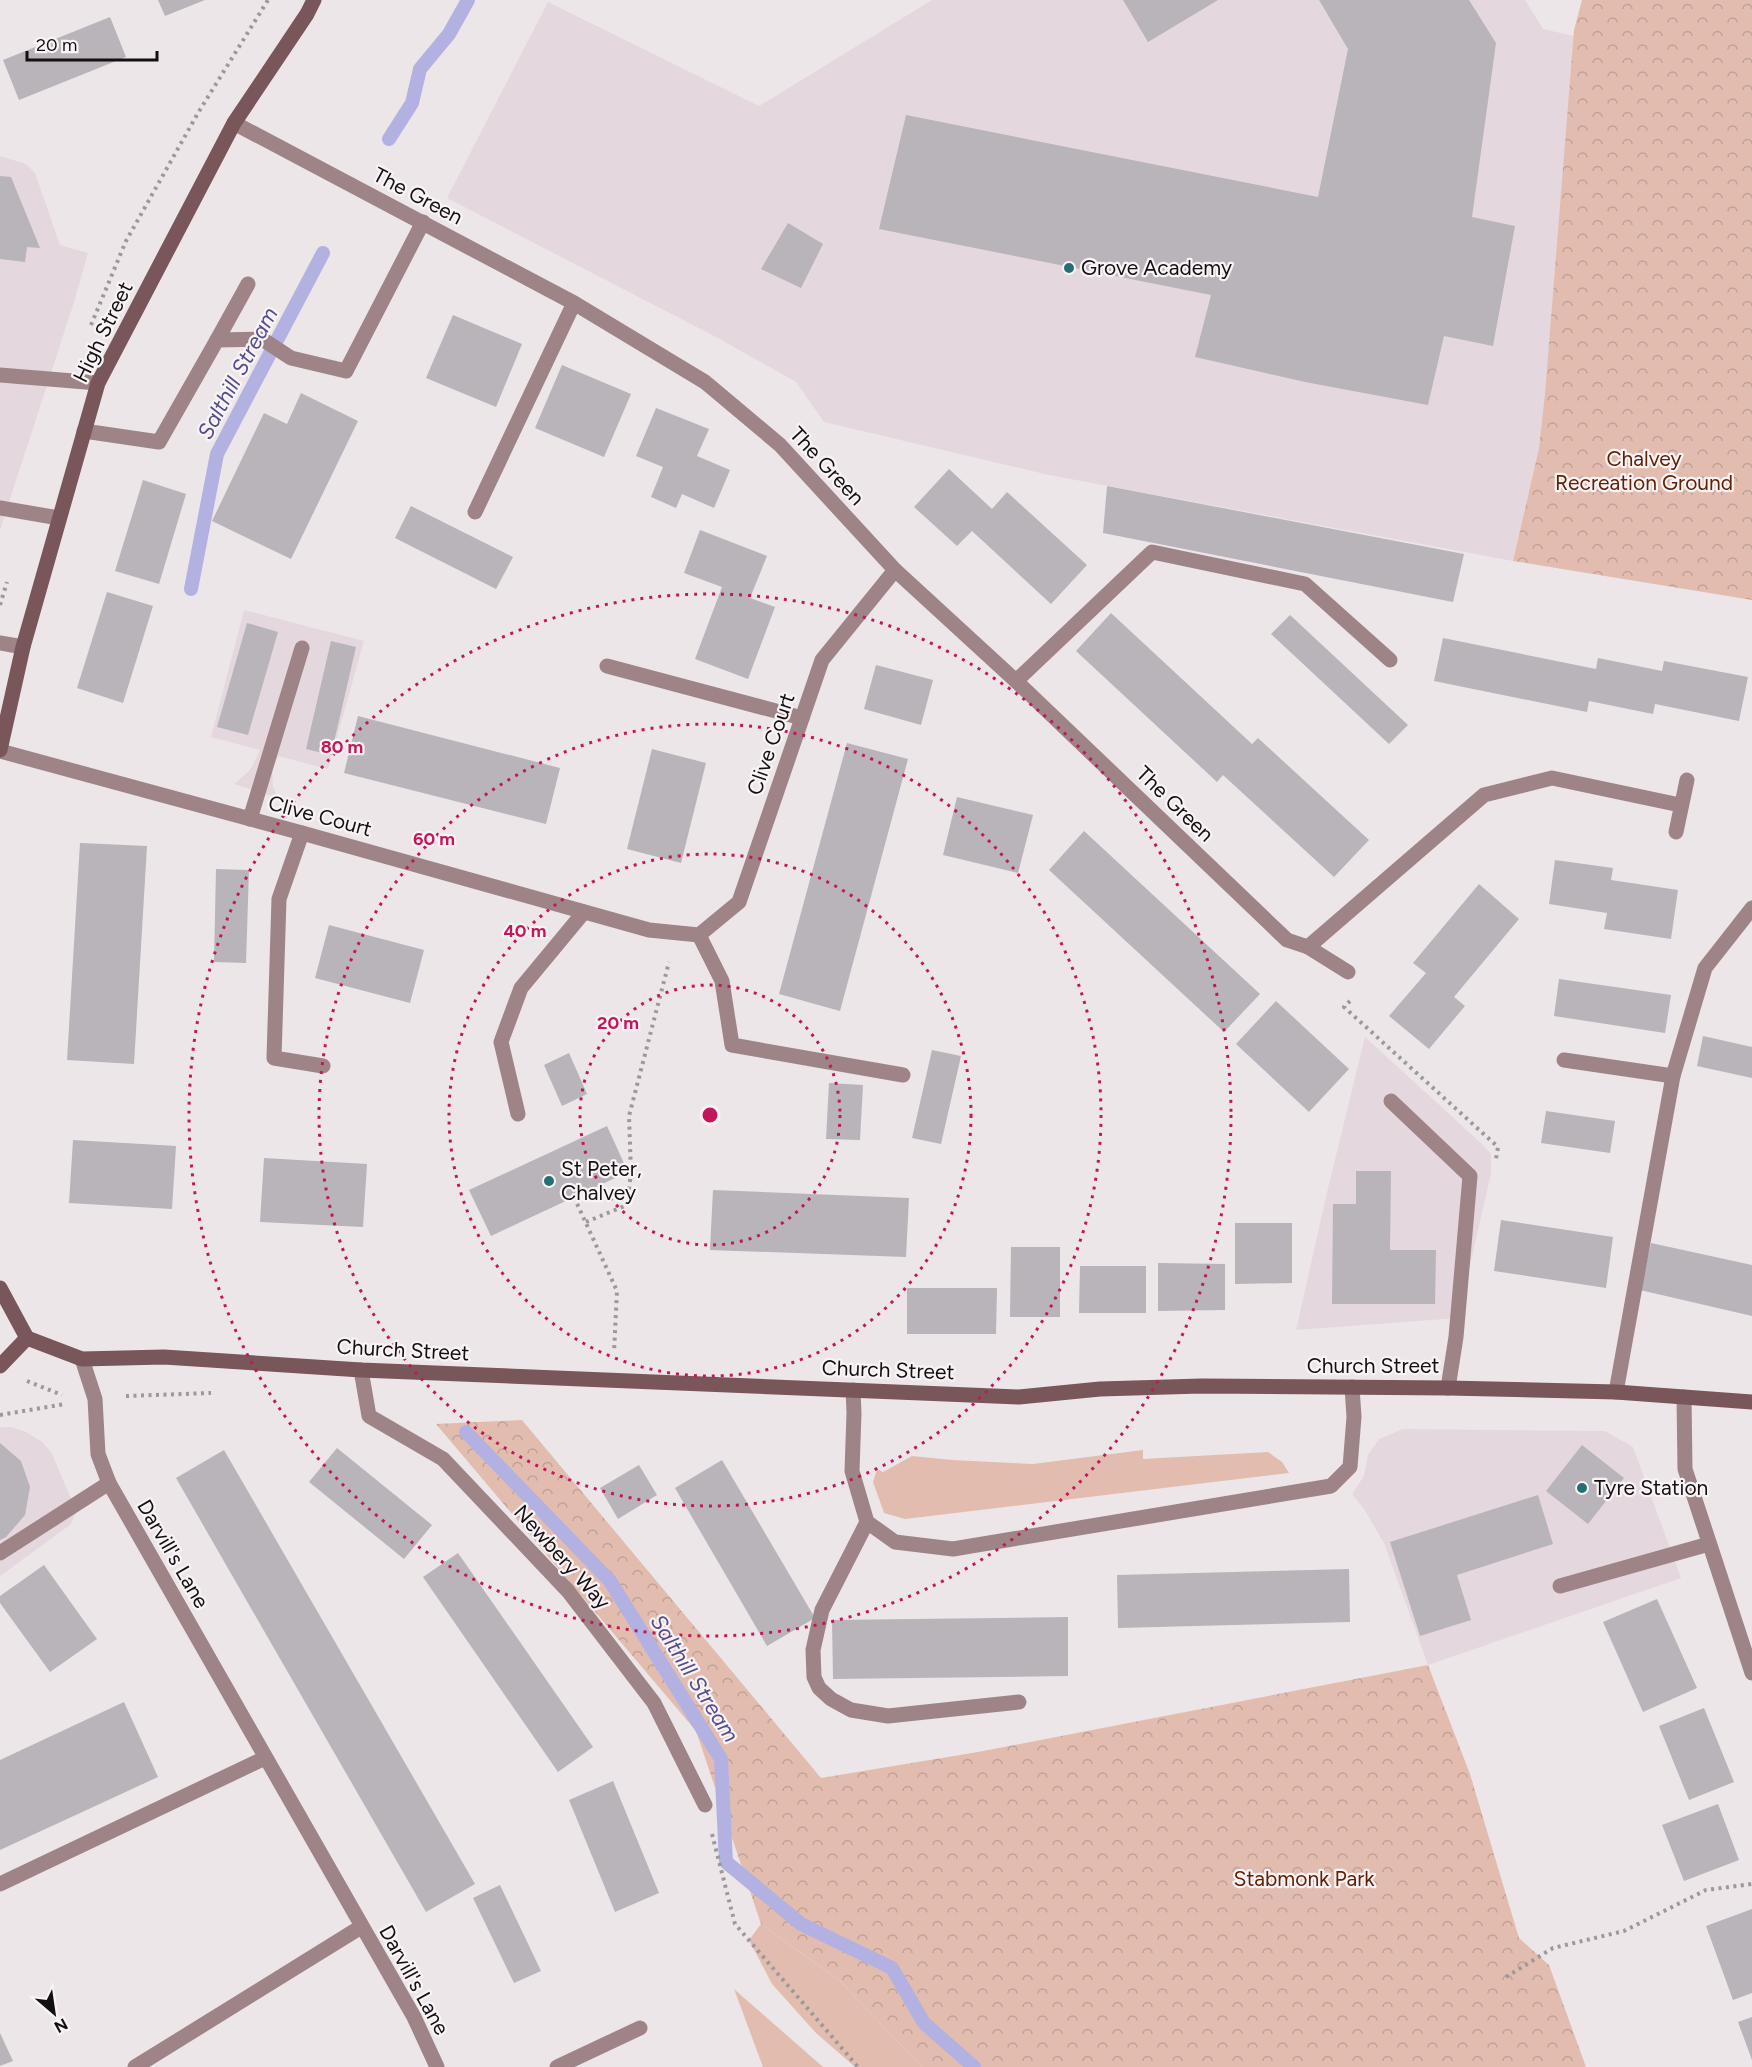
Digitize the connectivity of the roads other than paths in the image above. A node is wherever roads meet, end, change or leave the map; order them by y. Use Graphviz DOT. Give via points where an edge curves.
graph roads {
  1 [pos="314,0"];
  2 [pos="234,123"];
  3 [pos="423,222"];
  4 [pos="248,284"];
  5 [pos="574,303"];
  6 [pos="217,340"];
  7 [pos="0,375"];
  8 [pos="98,383"];
  9 [pos="84,431"];
  10 [pos="0,508"];
  11 [pos="476,512"];
  12 [pos="59,518"];
  13 [pos="895,570"];
  14 [pos="0,643"];
  15 [pos="23,647"];
  16 [pos="302,648"];
  17 [pos="1390,660"];
  18 [pos="607,666"];
  19 [pos="1016,681"];
  20 [pos="802,718"];
  21 [pos="0,751"];
  22 [pos="1687,780"];
  23 [pos="1680,805"];
  24 [pos="250,819"];
  25 [pos="1676,832"];
  26 [pos="303,833"];
  27 [pos="1752,908"];
  28 [pos="584,912"];
  29 [pos="699,935"];
  30 [pos="1308,946"];
  31 [pos="1348,972"];
  32 [pos="1564,1060"];
  33 [pos="323,1066"];
  34 [pos="903,1075"];
  35 [pos="1673,1076"];
  36 [pos="1391,1101"];
  37 [pos="518,1114"];
  38 [pos="0,1288"];
  39 [pos="27,1338"];
  40 [pos="82,1359"];
  41 [pos="0,1366"];
  42 [pos="361,1370"];
  43 [pos="1352,1387"];
  44 [pos="1448,1388"];
  45 [pos="853,1390"];
  46 [pos="1616,1392"];
  47 [pos="1684,1397"];
  48 [pos="1752,1402"];
  49 [pos="109,1483"];
  50 [pos="867,1522"];
  51 [pos="1709,1544"];
  52 [pos="0,1553"];
  53 [pos="1560,1586"];
  54 [pos="1752,1673"];
  55 [pos="1019,1702"];
  56 [pos="265,1758"];
  57 [pos="705,1805"];
  58 [pos="0,1884"];
  59 [pos="361,1927"];
  60 [pos="640,2028"];
  61 [pos="135,2067"];
  62 [pos="437,2067"];
  63 [pos="557,2067"];
  1 -- 2 [label="street, High Street"];
  2 -- 3 [label="street, The Green"];
  2 -- 8 [label="street, High Street"];
  3 -- 5 [label="street, The Green"];
  3 -- 6 [label="street" via="346,371 291,358 262,339"];
  4 -- 6 [label="street"];
  5 -- 11 [label="street"];
  5 -- 13 [label="street, The Green" via="705,382 780,445"];
  6 -- 9 [label="street" via="159,442"];
  7 -- 8 [label="street"];
  8 -- 9 [label="street, High Street"];
  9 -- 12 [label="street, High Street"];
  10 -- 12 [label="street"];
  12 -- 15 [label="street, High Street"];
  13 -- 19 [label="street, The Green"];
  13 -- 20 [label="street, Clive Court" via="822,660"];
  14 -- 15 [label="street"];
  15 -- 21 [label="street, High Street"];
  16 -- 24 [label="street"];
  17 -- 19 [label="street" via="1305,584 1152,552"];
  18 -- 20 [label="street"];
  19 -- 30 [label="street, The Green" via="1287,940"];
  20 -- 29 [label="street, Clive Court" via="739,902"];
  21 -- 24 [label="street, Clive Court"];
  22 -- 23 [label="street"];
  23 -- 25 [label="street"];
  23 -- 30 [label="street" via="1552,778 1484,795"];
  24 -- 26 [label="street, Clive Court"];
  26 -- 28 [label="street, Clive Court"];
  26 -- 33 [label="street" via="279,899 274,1058"];
  27 -- 35 [label="street" via="1705,969"];
  28 -- 29 [label="street, Clive Court" via="649,930"];
  28 -- 37 [label="street" via="522,988 501,1042"];
  29 -- 34 [label="street" via="722,981 732,1045"];
  30 -- 31 [label="street, The Green"];
  32 -- 35 [label="street"];
  35 -- 46 [label="street"];
  36 -- 44 [label="street" via="1470,1176"];
  38 -- 39 [label="street"];
  39 -- 40 [label="street, Church Street"];
  39 -- 41 [label="street"];
  40 -- 42 [label="street, Church Street" via="164,1357"];
  40 -- 49 [label="street, Darvill's Lane" via="95,1399 98,1454"];
  42 -- 45 [label="street, Church Street"];
  42 -- 57 [label="street, Newbery Way" via="369,1416 443,1459 568,1591 654,1703"];
  43 -- 44 [label="street, Church Street"];
  43 -- 45 [label="street, Church Street" via="1100,1389 1019,1397"];
  43 -- 50 [label="street" via="1350,1467 1330,1486 953,1549 896,1542"];
  44 -- 46 [label="street, Church Street"];
  45 -- 50 [label="street" via="852,1471"];
  46 -- 47 [label="street, Church Street"];
  47 -- 48 [label="street, Church Street"];
  47 -- 51 [label="street" via="1685,1468"];
  49 -- 52 [label="street"];
  49 -- 56 [label="street, Darvill's Lane"];
  50 -- 55 [label="street" via="822,1610 813,1650 814,1677 819,1688 851,1710 888,1716"];
  51 -- 53 [label="street"];
  51 -- 54 [label="street"];
  56 -- 58 [label="street"];
  56 -- 59 [label="street, Darvill's Lane"];
  59 -- 61 [label="street"];
  59 -- 62 [label="street, Darvill's Lane" via="414,2017"];
  60 -- 63 [label="street"];
}
